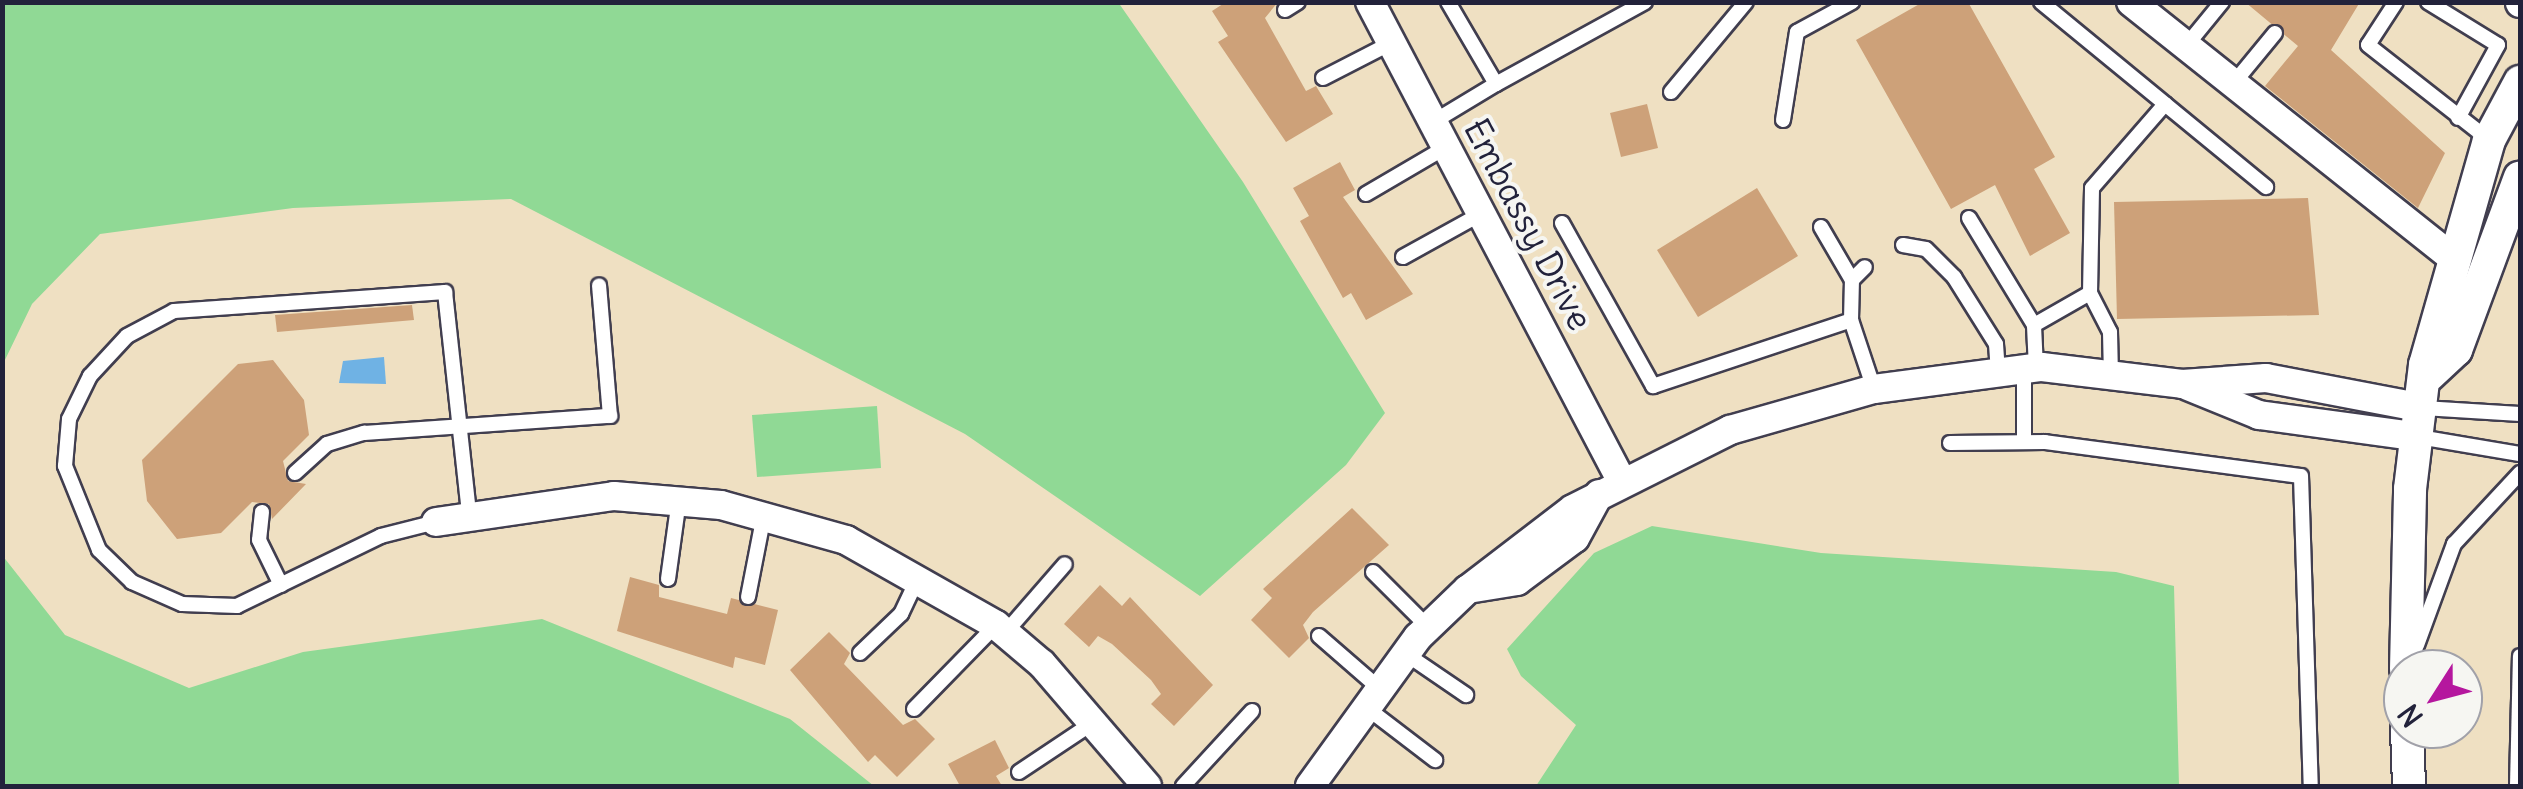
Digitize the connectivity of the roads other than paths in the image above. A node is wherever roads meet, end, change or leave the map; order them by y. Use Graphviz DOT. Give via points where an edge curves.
graph roads {
  1 [pos="1370,2"];
  2 [pos="1448,2"];
  3 [pos="1645,2"];
  4 [pos="1746,2"];
  5 [pos="1852,2"];
  6 [pos="2041,2"];
  7 [pos="2131,2"];
  8 [pos="2222,2"];
  9 [pos="2396,2"];
  10 [pos="2428,2"];
  11 [pos="2275,33"];
  12 [pos="1392,43"];
  13 [pos="2186,46"];
  14 [pos="1323,78"];
  15 [pos="2520,82"];
  16 [pos="1496,84"];
  17 [pos="2233,84"];
  18 [pos="1671,92"];
  19 [pos="2165,104"];
  20 [pos="2458,118"];
  21 [pos="1783,120"];
  22 [pos="1440,135"];
  23 [pos="2489,140"];
  24 [pos="2520,176"];
  25 [pos="2266,187"];
  26 [pos="1366,194"];
  27 [pos="1481,214"];
  28 [pos="1969,218"];
  29 [pos="1562,224"];
  30 [pos="1821,227"];
  31 [pos="1903,245"];
  32 [pos="1404,257"];
  33 [pos="2453,258"];
  34 [pos="1865,267"];
  35 [pos="1852,280"];
  36 [pos="600,284"];
  37 [pos="2090,293"];
  38 [pos="1850,320"];
  39 [pos="2034,325"];
  40 [pos="2019,370"];
  41 [pos="2110,375"];
  42 [pos="2429,376"];
  43 [pos="1874,389"];
  44 [pos="2520,414"];
  45 [pos="2421,423"];
  46 [pos="462,428"];
  47 [pos="2024,442"];
  48 [pos="1950,443"];
  49 [pos="2520,454"];
  50 [pos="295,473"];
  51 [pos="2520,473"];
  52 [pos="1610,487"];
  53 [pos="679,499"];
  54 [pos="262,512"];
  55 [pos="469,514"];
  56 [pos="764,515"];
  57 [pos="436,522"];
  58 [pos="1064,564"];
  59 [pos="1374,572"];
  60 [pos="920,575"];
  61 [pos="668,579"];
  62 [pos="281,585"];
  63 [pos="1467,590"];
  64 [pos="748,597"];
  65 [pos="1428,627"];
  66 [pos="1000,629"];
  67 [pos="1319,636"];
  68 [pos="2408,649"];
  69 [pos="2415,649"];
  70 [pos="860,653"];
  71 [pos="1406,654"];
  72 [pos="2520,656"];
  73 [pos="1466,694"];
  74 [pos="1374,699"];
  75 [pos="914,709"];
  76 [pos="1252,711"];
  77 [pos="1094,722"];
  78 [pos="2408,749"];
  79 [pos="1435,760"];
  80 [pos="1019,772"];
  81 [pos="1146,786"];
  82 [pos="1183,786"];
  83 [pos="1310,786"];
  84 [pos="2311,786"];
  85 [pos="2408,786"];
  86 [pos="2517,786"];
  1 -- 12 [label="street, Embassy Drive"];
  2 -- 16 [label="lane"];
  3 -- 16 [label="lane"];
  4 -- 18 [label="lane"];
  5 -- 21 [label="lane" via="1797,32"];
  6 -- 19 [label="lane"];
  7 -- 13 [label="street"];
  8 -- 13 [label="lane"];
  9 -- 20 [label="lane" via="2368,46"];
  10 -- 20 [label="lane" via="2498,45"];
  11 -- 17 [label="lane"];
  12 -- 14 [label="lane"];
  12 -- 22 [label="street, Embassy Drive"];
  13 -- 17 [label="street"];
  15 -- 23 [label="street"];
  16 -- 22 [label="lane"];
  17 -- 33 [label="street"];
  19 -- 25 [label="lane"];
  19 -- 37 [label="lane" via="2092,188"];
  20 -- 23 [label="lane"];
  22 -- 26 [label="lane"];
  22 -- 27 [label="street, Embassy Drive"];
  23 -- 33 [label="street"];
  24 -- 42 [label="street" via="2456,350"];
  27 -- 32 [label="lane"];
  27 -- 52 [label="street, Embassy Drive"];
  28 -- 39 [label="lane"];
  29 -- 38 [label="lane" via="1653,386"];
  30 -- 35 [label="lane"];
  31 -- 40 [label="lane" via="1926,248 1954,277"];
  33 -- 42 [label="street"];
  34 -- 35 [label="lane"];
  35 -- 38 [label="lane"];
  36 -- 46 [label="lane" via="610,416"];
  37 -- 39 [label="lane"];
  37 -- 41 [label="lane" via="2110,332"];
  38 -- 43 [label="lane"];
  39 -- 40 [label="lane"];
  40 -- 41 [label="street"];
  40 -- 43 [label="street"];
  40 -- 47 [label="lane"];
  41 -- 45 [label="street" via="2182,384 2259,415"];
  42 -- 45 [label="street"];
  43 -- 52 [label="street" via="1730,430"];
  44 -- 45 [label="lane"];
  45 -- 49 [label="lane"];
  45 -- 68 [label="street"];
  46 -- 50 [label="lane" via="364,433 327,444"];
  46 -- 55 [label="lane"];
  46 -- 62 [label="lane" via="445,292 230,303 174,311 127,336 90,376 69,420 65,466 98,550 132,582 182,604 236,606"];
  47 -- 48 [label="lane"];
  47 -- 84 [label="lane" via="2301,476"];
  51 -- 69 [label="lane" via="2454,544"];
  52 -- 63 [label="street" via="1564,499 1504,543"];
  52 -- 63 [label="street" via="1576,538 1517,581"];
  53 -- 55 [label="street" via="571,498"];
  53 -- 56 [label="street"];
  53 -- 61 [label="lane"];
  54 -- 62 [label="lane" via="259,540"];
  55 -- 57 [label="street"];
  56 -- 60 [label="street"];
  56 -- 64 [label="lane"];
  57 -- 62 [label="lane" via="380,536"];
  58 -- 66 [label="lane"];
  59 -- 65 [label="lane"];
  60 -- 66 [label="street"];
  60 -- 70 [label="lane" via="901,614"];
  63 -- 65 [label="street"];
  65 -- 71 [label="street"];
  66 -- 75 [label="lane"];
  66 -- 77 [label="street"];
  67 -- 74 [label="lane"];
  71 -- 73 [label="lane"];
  71 -- 74 [label="street"];
  72 -- 86 [label="lane"];
  74 -- 79 [label="lane"];
  74 -- 83 [label="street"];
  76 -- 82 [label="lane"];
  77 -- 80 [label="lane"];
  77 -- 81 [label="street"];
  78 -- 85 [label="street"];
}
